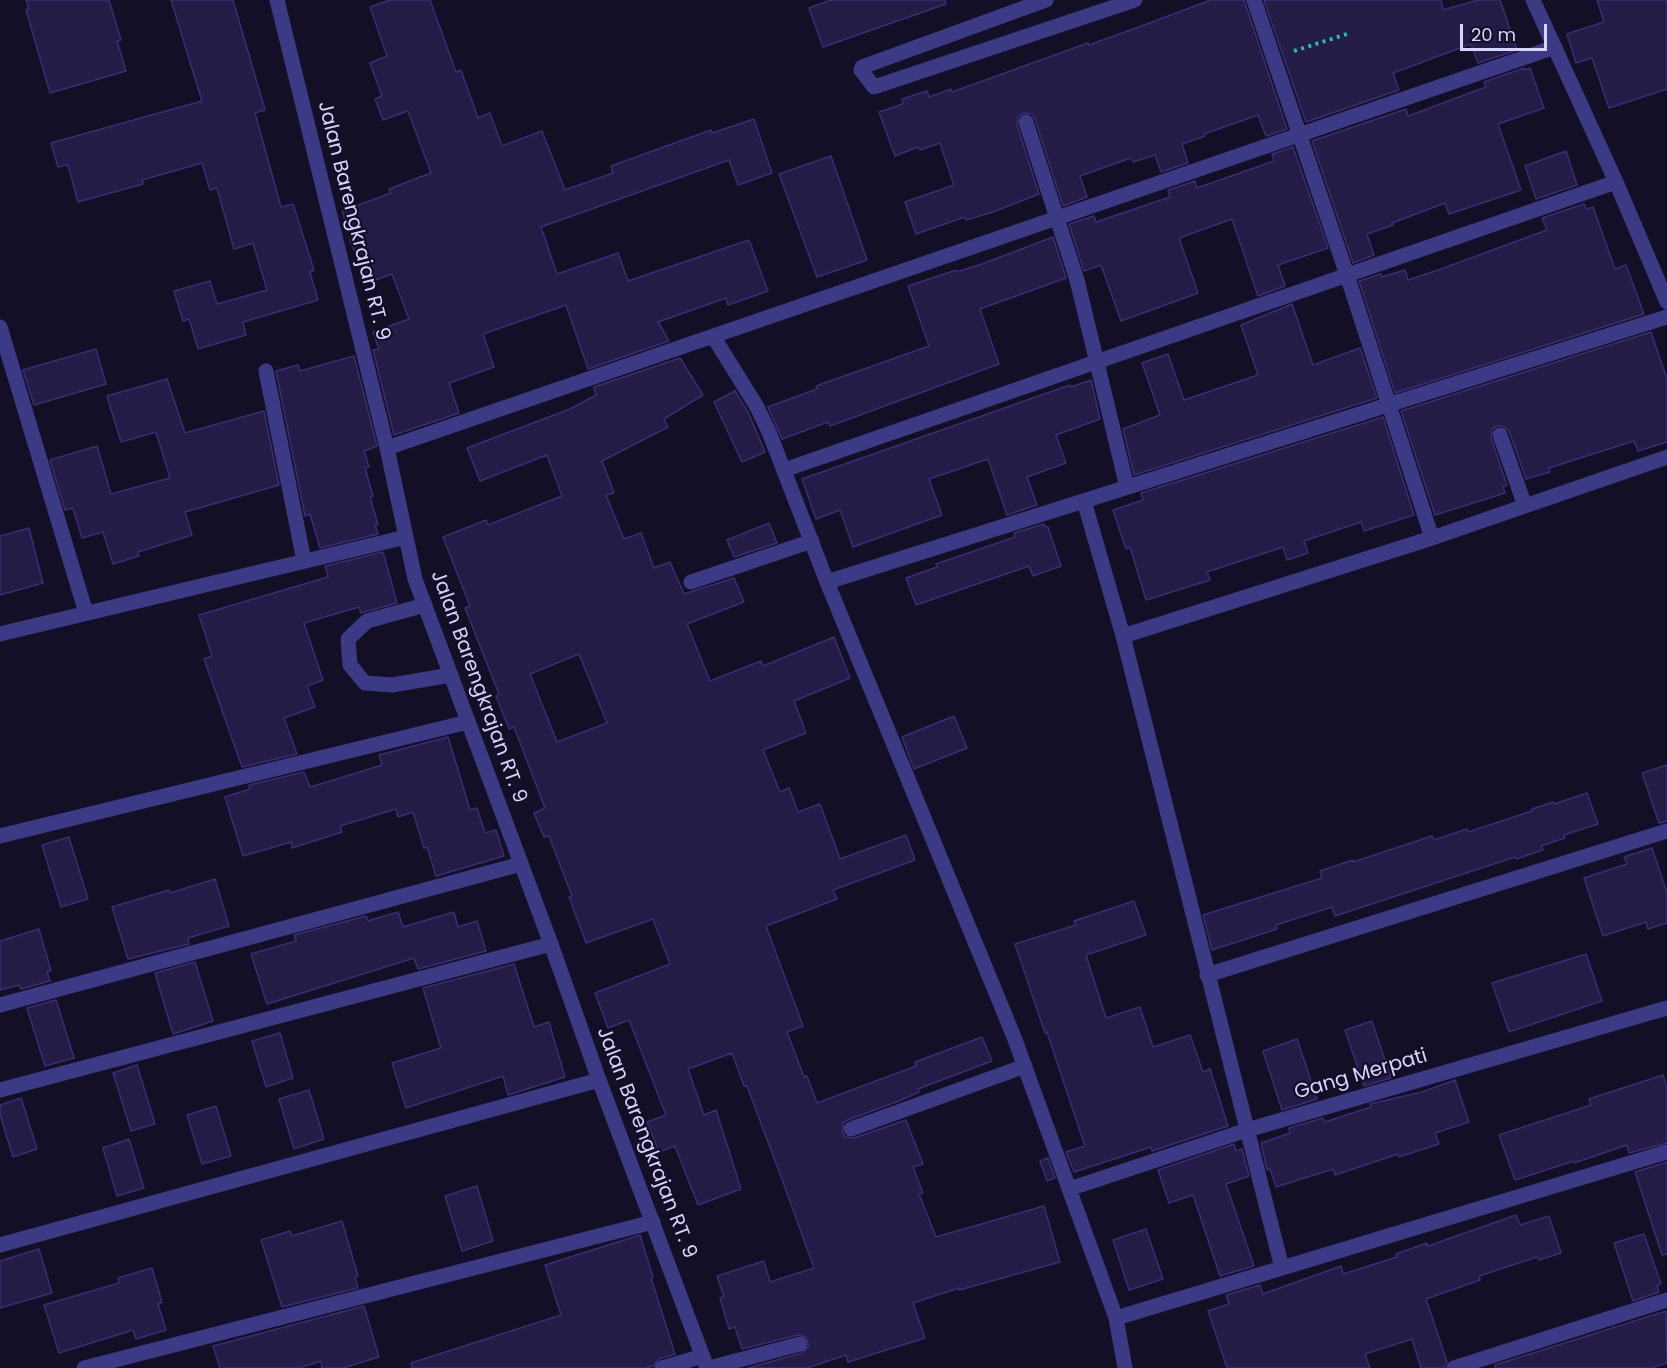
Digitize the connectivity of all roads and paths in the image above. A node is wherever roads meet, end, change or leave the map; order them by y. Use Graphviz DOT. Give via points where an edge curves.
graph roads {
  1 [pos="277,0"];
  2 [pos="1046,0"];
  3 [pos="1135,0"];
  4 [pos="1254,0"];
  5 [pos="1533,0"];
  6 [pos="1347,34"];
  7 [pos="1555,47"];
  8 [pos="1274,58"];
  9 [pos="1026,122"];
  10 [pos="1300,135"];
  11 [pos="1616,182"];
  12 [pos="1058,218"];
  13 [pos="1347,275"];
  14 [pos="1667,302"];
  15 [pos="1667,317"];
  16 [pos="0,327"];
  17 [pos="713,336"];
  18 [pos="1097,362"];
  19 [pos="266,370"];
  20 [pos="1388,405"];
  21 [pos="1500,435"];
  22 [pos="387,448"];
  23 [pos="1667,457"];
  24 [pos="784,470"];
  25 [pos="1127,487"];
  26 [pos="1084,501"];
  27 [pos="1525,506"];
  28 [pos="405,537"];
  29 [pos="1432,538"];
  30 [pos="812,541"];
  31 [pos="304,561"];
  32 [pos="691,582"];
  33 [pos="827,582"];
  34 [pos="425,605"];
  35 [pos="86,613"];
  36 [pos="0,634"];
  37 [pos="1123,636"];
  38 [pos="451,675"];
  39 [pos="468,722"];
  40 [pos="1667,831"];
  41 [pos="0,836"];
  42 [pos="521,864"];
  43 [pos="551,944"];
  44 [pos="1207,975"];
  45 [pos="0,1005"];
  46 [pos="1667,1008"];
  47 [pos="1025,1066"];
  48 [pos="599,1080"];
  49 [pos="0,1090"];
  50 [pos="851,1129"];
  51 [pos="1247,1130"];
  52 [pos="1667,1152"];
  53 [pos="1069,1189"];
  54 [pos="653,1222"];
  55 [pos="0,1245"];
  56 [pos="1282,1268"];
  57 [pos="1667,1300"];
  58 [pos="1116,1318"];
  59 [pos="800,1344"];
  60 [pos="707,1364"];
  61 [pos="84,1368"];
  62 [pos="662,1368"];
  63 [pos="1125,1368"];
  64 [pos="1454,1368"];
  1 -- 22 [label="street, Jalan Barengkrajan RT. 9"];
  2 -- 3 [label="street" via="861,70 874,87"];
  4 -- 8 [label="street"];
  5 -- 7 [label="street"];
  6 -- 8 [label="path"];
  7 -- 10 [label="street"];
  7 -- 11 [label="street"];
  8 -- 10 [label="street"];
  9 -- 12 [label="street"];
  10 -- 12 [label="street"];
  10 -- 13 [label="street"];
  11 -- 13 [label="street"];
  11 -- 14 [label="street"];
  12 -- 17 [label="street"];
  12 -- 18 [label="street"];
  13 -- 18 [label="street"];
  13 -- 20 [label="street"];
  15 -- 20 [label="street"];
  16 -- 35 [label="street"];
  17 -- 22 [label="street"];
  17 -- 24 [label="street" via="757,407"];
  18 -- 24 [label="street"];
  18 -- 25 [label="street"];
  19 -- 31 [label="street"];
  20 -- 25 [label="street"];
  20 -- 29 [label="street"];
  21 -- 27 [label="street"];
  22 -- 28 [label="street, Jalan Barengkrajan RT. 9"];
  23 -- 27 [label="street"];
  24 -- 30 [label="street"];
  25 -- 26 [label="street"];
  26 -- 33 [label="street"];
  26 -- 37 [label="street"];
  27 -- 29 [label="street"];
  28 -- 31 [label="street"];
  28 -- 34 [label="street, Jalan Barengkrajan RT. 9"];
  29 -- 37 [label="street"];
  30 -- 32 [label="street"];
  30 -- 33 [label="street"];
  31 -- 35 [label="street"];
  33 -- 47 [label="street"];
  34 -- 38 [label="street, Jalan Barengkrajan RT. 9"];
  34 -- 38 [label="street" via="368,621 348,639 350,665 365,683 392,686"];
  35 -- 36 [label="street"];
  37 -- 44 [label="street"];
  38 -- 39 [label="street, Jalan Barengkrajan RT. 9"];
  39 -- 41 [label="street"];
  39 -- 42 [label="street, Jalan Barengkrajan RT. 9"];
  40 -- 44 [label="street"];
  42 -- 43 [label="street, Jalan Barengkrajan RT. 9"];
  42 -- 45 [label="street"];
  43 -- 48 [label="street, Jalan Barengkrajan RT. 9"];
  43 -- 49 [label="street"];
  44 -- 51 [label="street"];
  46 -- 51 [label="street, Gang Merpati"];
  47 -- 50 [label="street"];
  47 -- 53 [label="street"];
  48 -- 54 [label="street, Jalan Barengkrajan RT. 9"];
  48 -- 55 [label="street"];
  51 -- 53 [label="street, Gang Merpati"];
  51 -- 56 [label="street"];
  52 -- 56 [label="street"];
  53 -- 58 [label="street"];
  54 -- 60 [label="street, Jalan Barengkrajan RT. 9"];
  54 -- 61 [label="street"];
  56 -- 58 [label="street"];
  57 -- 64 [label="street"];
  58 -- 63 [label="street"];
  59 -- 60 [label="street"];
  60 -- 62 [label="street"];
}
